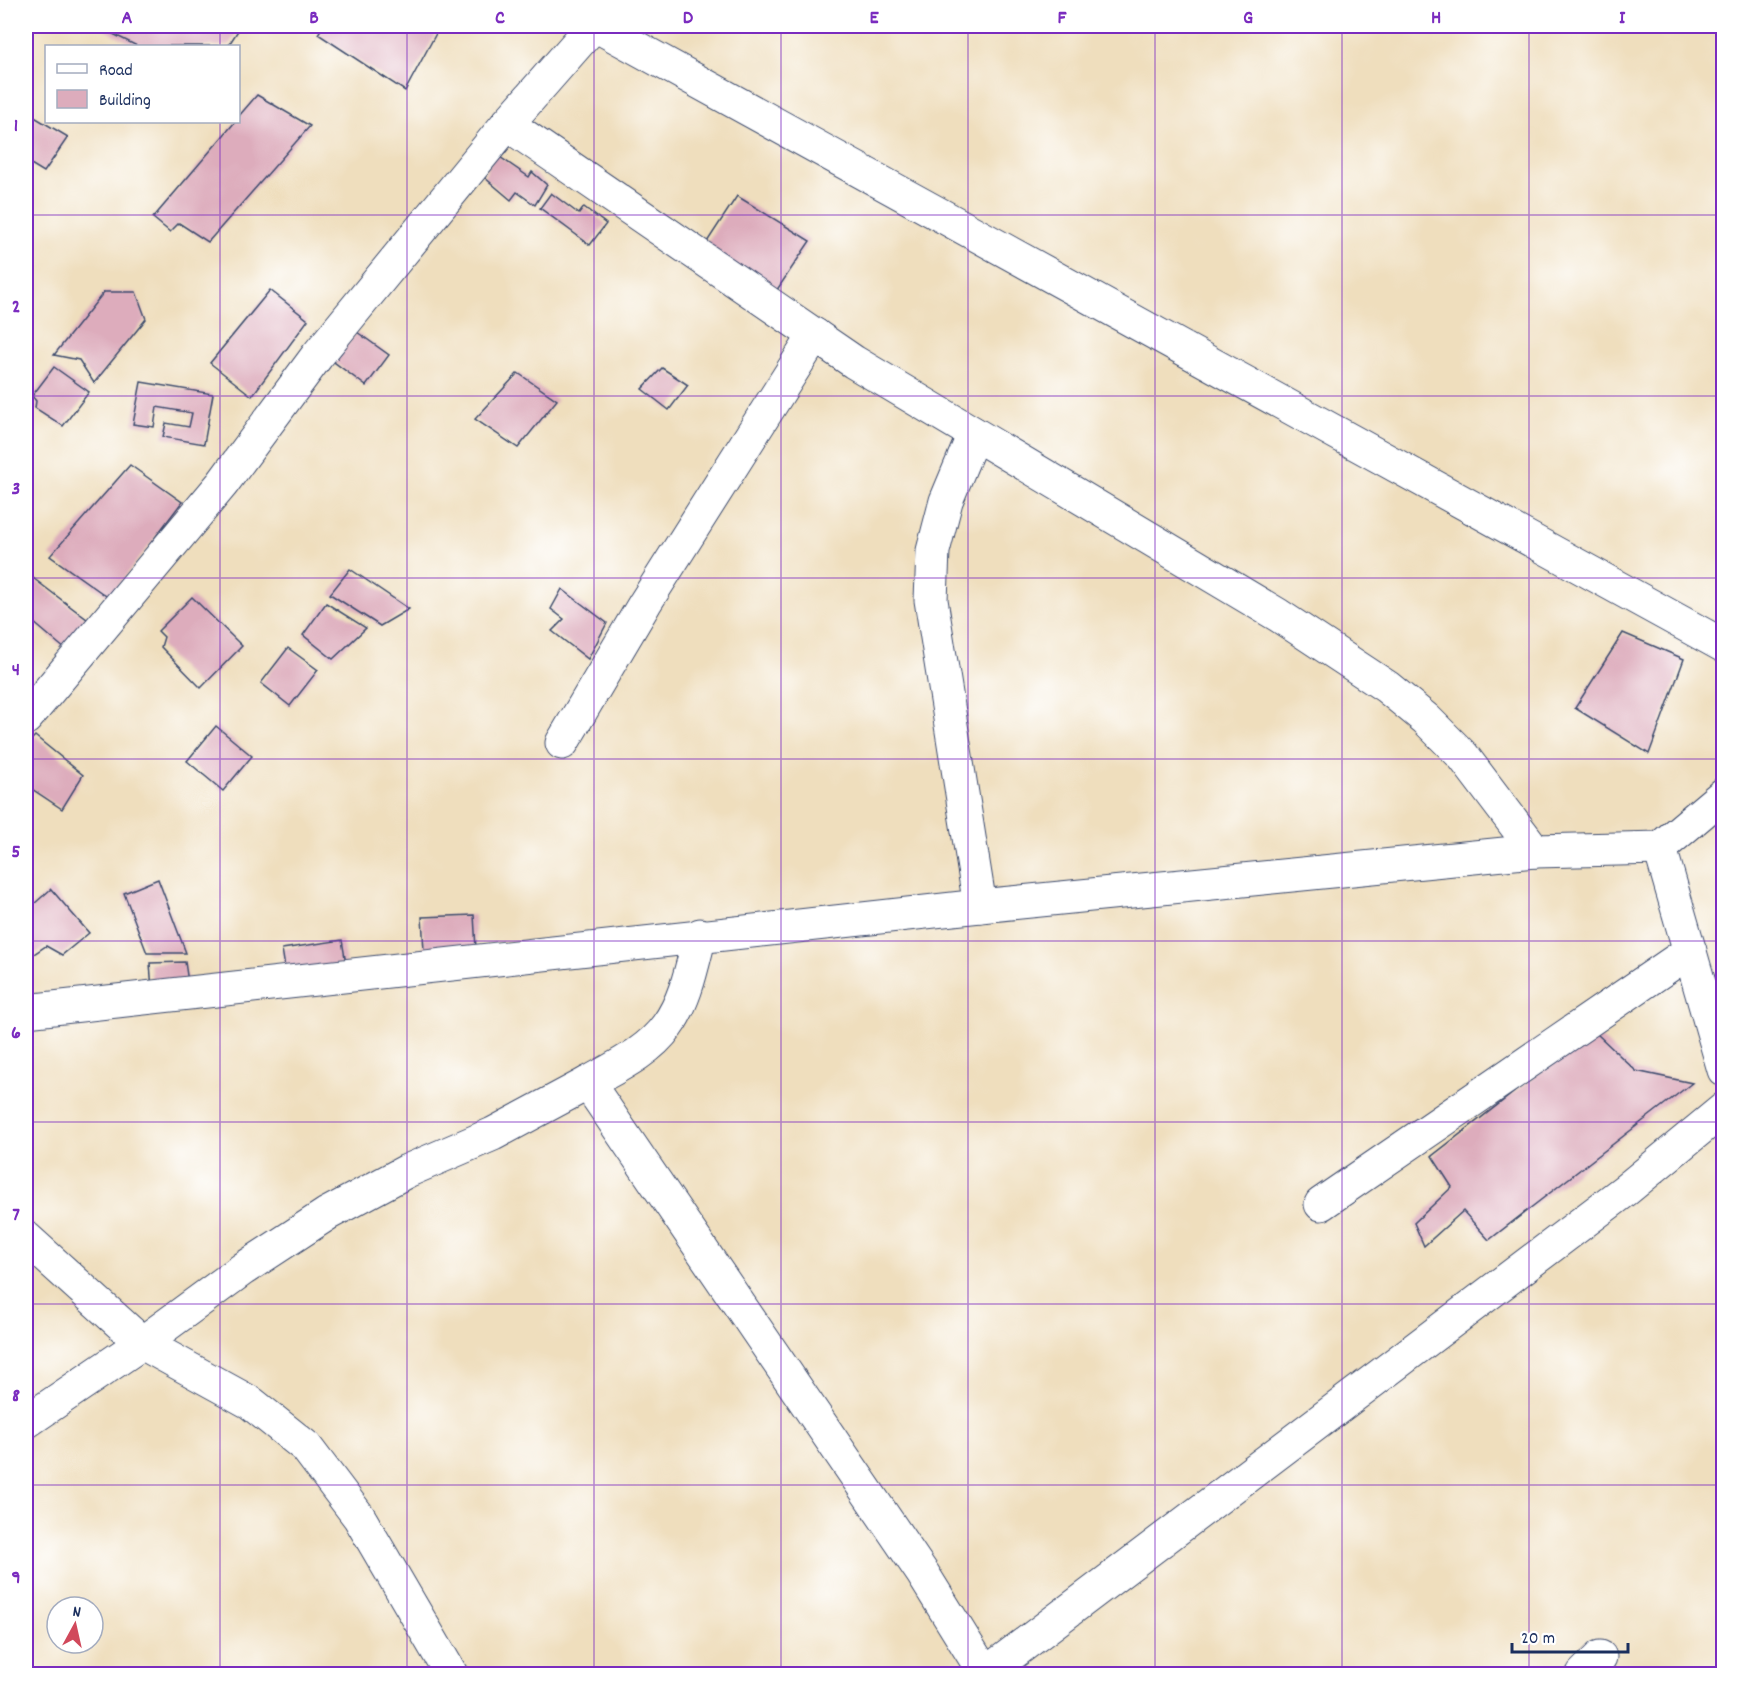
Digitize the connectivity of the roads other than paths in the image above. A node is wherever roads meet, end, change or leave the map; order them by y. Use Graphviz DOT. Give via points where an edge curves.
graph roads {
  1 [pos="595,26"];
  2 [pos="507,124"];
  3 [pos="815,335"];
  4 [pos="974,434"];
  5 [pos="1724,646"];
  6 [pos="26,717"];
  7 [pos="562,743"];
  8 [pos="1724,794"];
  9 [pos="1660,848"];
  10 [pos="1535,852"];
  11 [pos="980,906"];
  12 [pos="700,935"];
  13 [pos="1690,951"];
  14 [pos="26,1011"];
  15 [pos="1724,1070"];
  16 [pos="588,1083"];
  17 [pos="1724,1109"];
  18 [pos="1321,1204"];
  19 [pos="26,1238"];
  20 [pos="142,1343"];
  21 [pos="26,1422"];
  22 [pos="451,1674"];
  23 [pos="985,1674"];
  1 -- 2 [label="street"];
  1 -- 5 [label="street"];
  2 -- 3 [label="street"];
  2 -- 6 [label="street" via="318,356 222,484"];
  3 -- 4 [label="street"];
  3 -- 7 [label="street" via="645,603"];
  4 -- 10 [label="street" via="1278,615 1387,687 1463,756"];
  4 -- 11 [label="street" via="946,501 936,541 931,600"];
  8 -- 9 [label="street"];
  9 -- 10 [label="street"];
  9 -- 13 [label="street"];
  10 -- 11 [label="street"];
  11 -- 12 [label="street"];
  12 -- 14 [label="street"];
  12 -- 16 [label="street" via="685,992 667,1027 637,1054"];
  13 -- 15 [label="street"];
  13 -- 18 [label="street"];
  16 -- 20 [label="street" via="327,1214"];
  16 -- 23 [label="street" via="923,1574"];
  17 -- 23 [label="street" via="1627,1189"];
  19 -- 20 [label="street"];
  20 -- 21 [label="street"];
  20 -- 22 [label="street" via="251,1403 306,1447 359,1517"];
}
